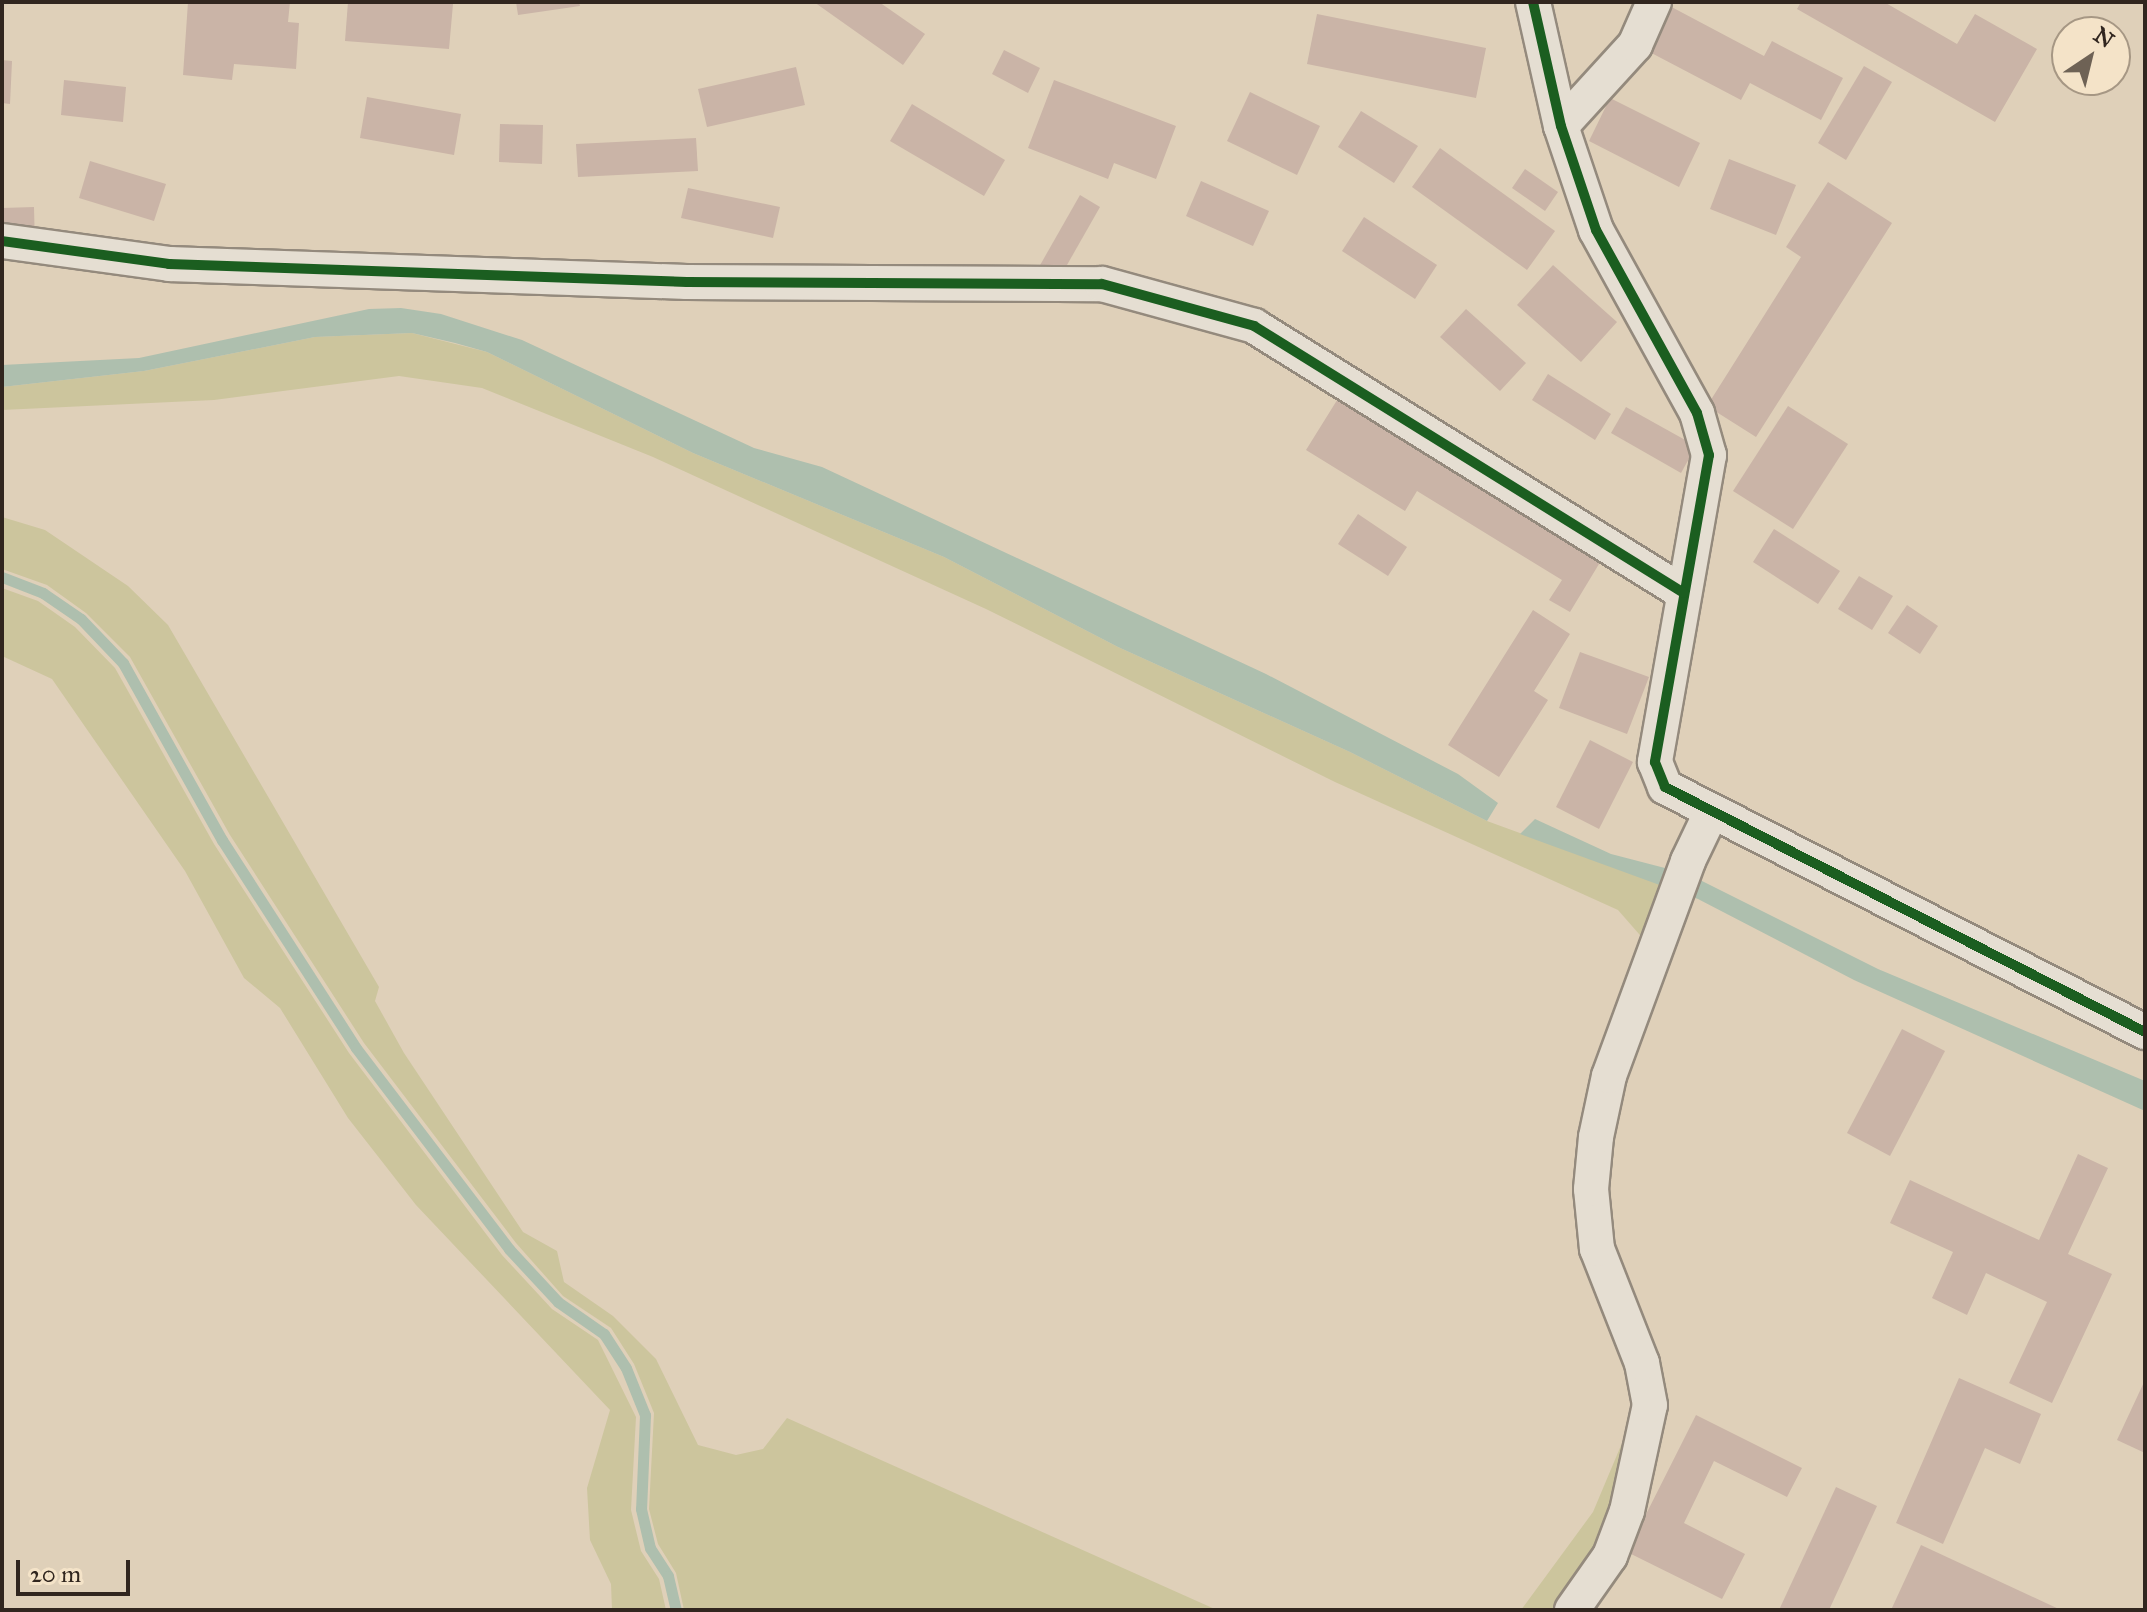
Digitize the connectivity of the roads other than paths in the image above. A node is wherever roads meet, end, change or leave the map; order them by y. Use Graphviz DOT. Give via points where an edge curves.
graph roads {
  1 [pos="1533,2"];
  2 [pos="1654,2"];
  3 [pos="1561,126"];
  4 [pos="2,241"];
  5 [pos="1684,593"];
  6 [pos="1712,811"];
  7 [pos="2145,1032"];
  8 [pos="1572,1610"];
  1 -- 3 [label="street"];
  2 -- 3 [label="street" via="1635,45"];
  3 -- 5 [label="street" via="1596,230 1697,413 1709,455"];
  4 -- 5 [label="street" via="169,264 687,282 1102,284 1254,326"];
  5 -- 6 [label="street" via="1655,762 1665,787"];
  6 -- 7 [label="street"];
  6 -- 8 [label="street" via="1688,861 1609,1076 1596,1137 1591,1189 1597,1249 1642,1363 1650,1405 1627,1511 1610,1556"];
}
